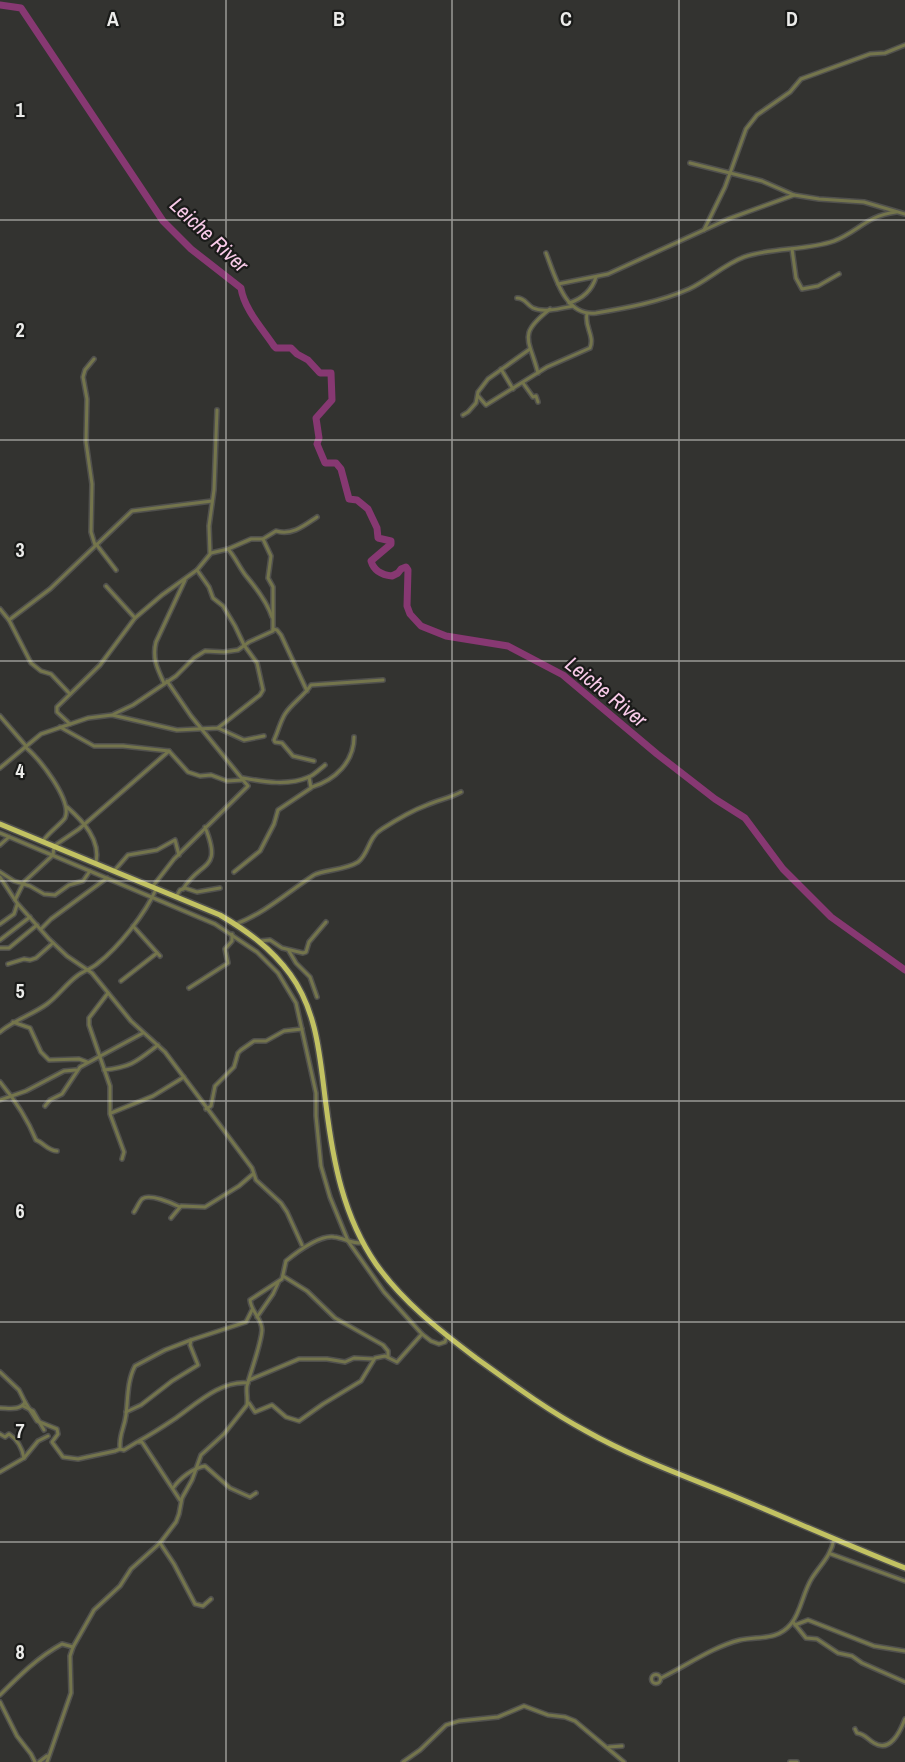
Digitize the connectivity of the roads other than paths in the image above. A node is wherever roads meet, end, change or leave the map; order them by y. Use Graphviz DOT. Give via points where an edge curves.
graph roads {
  1 [pos="905,45"];
  2 [pos="690,163"];
  3 [pos="730,173"];
  4 [pos="794,195"];
  5 [pos="896,212"];
  6 [pos="905,214"];
  7 [pos="704,230"];
  8 [pos="792,249"];
  9 [pos="546,254"];
  10 [pos="838,274"];
  11 [pos="596,277"];
  12 [pos="558,284"];
  13 [pos="517,298"];
  14 [pos="569,303"];
  15 [pos="573,306"];
  16 [pos="550,309"];
  17 [pos="587,314"];
  18 [pos="531,349"];
  19 [pos="94,359"];
  20 [pos="501,369"];
  21 [pos="538,373"];
  22 [pos="523,383"];
  23 [pos="513,389"];
  24 [pos="478,396"];
  25 [pos="538,402"];
  26 [pos="217,410"];
  27 [pos="463,414"];
  28 [pos="212,501"];
  29 [pos="317,517"];
  30 [pos="263,539"];
  31 [pos="95,545"];
  32 [pos="228,549"];
  33 [pos="210,555"];
  34 [pos="116,570"];
  35 [pos="197,570"];
  36 [pos="186,578"];
  37 [pos="106,586"];
  38 [pos="0,609"];
  39 [pos="135,618"];
  40 [pos="9,620"];
  41 [pos="274,621"];
  42 [pos="273,628"];
  43 [pos="244,645"];
  44 [pos="383,680"];
  45 [pos="165,682"];
  46 [pos="307,691"];
  47 [pos="70,694"];
  48 [pos="112,715"];
  49 [pos="0,716"];
  50 [pos="70,724"];
  51 [pos="60,727"];
  52 [pos="218,728"];
  53 [pos="201,729"];
  54 [pos="264,736"];
  55 [pos="354,737"];
  56 [pos="26,746"];
  57 [pos="170,751"];
  58 [pos="314,762"];
  59 [pos="325,765"];
  60 [pos="0,768"];
  61 [pos="309,777"];
  62 [pos="243,778"];
  63 [pos="312,787"];
  64 [pos="461,792"];
  65 [pos="66,806"];
  66 [pos="0,824"];
  67 [pos="84,824"];
  68 [pos="205,827"];
  69 [pos="0,833"];
  70 [pos="9,837"];
  71 [pos="43,841"];
  72 [pos="0,845"];
  73 [pos="54,846"];
  74 [pos="53,855"];
  75 [pos="179,855"];
  76 [pos="96,863"];
  77 [pos="90,871"];
  78 [pos="114,872"];
  79 [pos="234,872"];
  80 [pos="0,875"];
  81 [pos="107,878"];
  82 [pos="22,885"];
  83 [pos="154,888"];
  84 [pos="220,888"];
  85 [pos="183,889"];
  86 [pos="176,897"];
  87 [pos="152,898"];
  88 [pos="16,902"];
  89 [pos="30,917"];
  90 [pos="326,921"];
  91 [pos="0,924"];
  92 [pos="236,924"];
  93 [pos="37,925"];
  94 [pos="133,926"];
  95 [pos="41,929"];
  96 [pos="232,934"];
  97 [pos="0,940"];
  98 [pos="260,941"];
  99 [pos="53,943"];
  100 [pos="0,948"];
  101 [pos="289,951"];
  102 [pos="9,964"];
  103 [pos="88,969"];
  104 [pos="120,981"];
  105 [pos="189,988"];
  106 [pos="108,993"];
  107 [pos="317,997"];
  108 [pos="14,1022"];
  109 [pos="302,1029"];
  110 [pos="0,1032"];
  111 [pos="143,1033"];
  112 [pos="158,1045"];
  113 [pos="99,1056"];
  114 [pos="87,1062"];
  115 [pos="76,1070"];
  116 [pos="104,1070"];
  117 [pos="184,1077"];
  118 [pos="0,1082"];
  119 [pos="12,1096"];
  120 [pos="0,1100"];
  121 [pos="45,1106"];
  122 [pos="206,1109"];
  123 [pos="110,1114"];
  124 [pos="57,1150"];
  125 [pos="122,1159"];
  126 [pos="253,1174"];
  127 [pos="180,1206"];
  128 [pos="134,1212"];
  129 [pos="171,1218"];
  130 [pos="348,1241"];
  131 [pos="363,1243"];
  132 [pos="302,1245"];
  133 [pos="308,1246"];
  134 [pos="294,1256"];
  135 [pos="284,1276"];
  136 [pos="278,1283"];
  137 [pos="252,1310"];
  138 [pos="257,1317"];
  139 [pos="422,1334"];
  140 [pos="447,1336"];
  141 [pos="191,1340"];
  142 [pos="388,1357"];
  143 [pos="374,1359"];
  144 [pos="0,1372"];
  145 [pos="249,1381"];
  146 [pos="248,1402"];
  147 [pos="24,1404"];
  148 [pos="0,1408"];
  149 [pos="29,1408"];
  150 [pos="126,1413"];
  151 [pos="37,1421"];
  152 [pos="42,1424"];
  153 [pos="44,1430"];
  154 [pos="0,1434"];
  155 [pos="48,1436"];
  156 [pos="139,1441"];
  157 [pos="52,1442"];
  158 [pos="120,1449"];
  159 [pos="24,1458"];
  160 [pos="196,1468"];
  161 [pos="0,1472"];
  162 [pos="173,1488"];
  163 [pos="256,1492"];
  164 [pos="180,1501"];
  165 [pos="834,1539"];
  166 [pos="160,1543"];
  167 [pos="830,1554"];
  168 [pos="905,1568"];
  169 [pos="905,1581"];
  170 [pos="211,1599"];
  171 [pos="794,1624"];
  172 [pos="73,1647"];
  173 [pos="905,1651"];
  174 [pos="661,1678"];
  175 [pos="905,1682"];
  176 [pos="0,1695"];
  177 [pos="0,1702"];
  178 [pos="905,1719"];
  179 [pos="855,1730"];
  180 [pos="622,1746"];
  181 [pos="609,1748"];
  182 [pos="48,1754"];
  183 [pos="37,1762"];
  184 [pos="47,1762"];
  185 [pos="403,1762"];
  186 [pos="624,1762"];
  187 [pos="790,1762"];
  188 [pos="797,1762"];
  1 -- 3 [label="street" via="799,81 749,123"];
  2 -- 3 [label="street"];
  3 -- 4 [label="street"];
  3 -- 7 [label="street"];
  4 -- 5 [label="street" via="864,202"];
  4 -- 7 [label="street"];
  5 -- 6 [label="street"];
  5 -- 8 [label="street" via="873,217 832,242"];
  7 -- 11 [label="street"];
  8 -- 10 [label="street" via="796,278 802,289 818,286"];
  8 -- 17 [label="street" via="741,258 668,297"];
  9 -- 12 [label="street"];
  11 -- 12 [label="street"];
  11 -- 14 [label="street" via="588,291"];
  12 -- 14 [label="street"];
  13 -- 16 [label="street" via="523,298 533,308"];
  14 -- 15 [label="street"];
  15 -- 16 [label="street"];
  15 -- 17 [label="street"];
  16 -- 18 [label="street" via="528,330"];
  17 -- 21 [label="street" via="590,348"];
  18 -- 20 [label="street"];
  18 -- 21 [label="street"];
  19 -- 31 [label="street" via="83,377 92,484 91,532"];
  20 -- 23 [label="street"];
  20 -- 24 [label="street" via="488,379"];
  21 -- 22 [label="street"];
  22 -- 23 [label="street"];
  22 -- 25 [label="street"];
  23 -- 24 [label="street" via="486,405"];
  24 -- 27 [label="street" via="471,410"];
  26 -- 28 [label="street"];
  28 -- 31 [label="street" via="132,511"];
  28 -- 33 [label="street"];
  29 -- 30 [label="street" via="298,530 276,531"];
  30 -- 32 [label="street" via="251,539"];
  30 -- 41 [label="street" via="271,556 268,578 273,587"];
  31 -- 34 [label="street"];
  31 -- 40 [label="street" via="36,602"];
  32 -- 33 [label="street"];
  32 -- 41 [label="street" via="264,598"];
  33 -- 35 [label="street"];
  35 -- 36 [label="street"];
  35 -- 43 [label="street"];
  36 -- 39 [label="street"];
  36 -- 45 [label="street" via="153,652"];
  37 -- 39 [label="street"];
  38 -- 40 [label="street"];
  39 -- 47 [label="street" via="100,665"];
  40 -- 47 [label="street" via="31,663 53,676"];
  41 -- 42 [label="street"];
  42 -- 43 [label="street"];
  42 -- 46 [label="street" via="282,635"];
  43 -- 45 [label="street" via="233,651 205,651"];
  43 -- 52 [label="street" via="257,663 263,690"];
  44 -- 46 [label="street" via="313,685"];
  45 -- 48 [label="street"];
  45 -- 53 [label="street"];
  46 -- 58 [label="street" via="285,713 274,740 293,756"];
  47 -- 50 [label="street" via="56,710"];
  48 -- 50 [label="street"];
  48 -- 53 [label="street" via="177,730"];
  49 -- 56 [label="street"];
  50 -- 51 [label="street"];
  51 -- 56 [label="street" via="41,734"];
  51 -- 57 [label="street" via="94,746"];
  52 -- 53 [label="street"];
  52 -- 54 [label="street" via="244,740"];
  53 -- 62 [label="street"];
  55 -- 63 [label="street" via="353,754 343,769"];
  56 -- 60 [label="street"];
  56 -- 65 [label="street" via="48,772"];
  57 -- 62 [label="street" via="188,772 227,781"];
  57 -- 67 [label="street"];
  59 -- 61 [label="street"];
  61 -- 62 [label="street" via="291,783"];
  61 -- 63 [label="street"];
  62 -- 68 [label="street" via="246,789"];
  63 -- 79 [label="street" via="278,810 260,850"];
  64 -- 92 [label="street" via="424,806 380,830 357,862 316,874 259,914"];
  65 -- 67 [label="street"];
  65 -- 71 [label="street" via="64,819"];
  66 -- 71 [label="highway"];
  67 -- 73 [label="street"];
  67 -- 76 [label="street" via="97,849"];
  68 -- 75 [label="street"];
  68 -- 85 [label="street" via="210,861"];
  69 -- 70 [label="street"];
  70 -- 72 [label="street"];
  70 -- 74 [label="street"];
  71 -- 73 [label="highway"];
  73 -- 74 [label="street"];
  73 -- 76 [label="highway"];
  74 -- 77 [label="street"];
  74 -- 82 [label="street"];
  75 -- 78 [label="street" via="175,840 153,851 128,855"];
  75 -- 83 [label="street"];
  76 -- 78 [label="highway"];
  77 -- 81 [label="street"];
  77 -- 82 [label="street" via="83,881 55,895"];
  78 -- 83 [label="highway"];
  80 -- 82 [label="street"];
  80 -- 88 [label="street"];
  81 -- 87 [label="street"];
  81 -- 95 [label="street"];
  82 -- 88 [label="street"];
  83 -- 86 [label="highway"];
  83 -- 87 [label="street"];
  84 -- 85 [label="street" via="197,892"];
  85 -- 86 [label="street"];
  86 -- 92 [label="highway"];
  87 -- 94 [label="street"];
  87 -- 96 [label="street"];
  88 -- 89 [label="street"];
  88 -- 91 [label="street" via="14,914"];
  89 -- 93 [label="street"];
  89 -- 97 [label="street"];
  90 -- 101 [label="street" via="305,952"];
  92 -- 98 [label="highway"];
  93 -- 95 [label="street"];
  93 -- 100 [label="street" via="9,948"];
  94 -- 103 [label="street" via="107,956"];
  94 -- 104 [label="street" via="158,955"];
  95 -- 99 [label="street"];
  96 -- 105 [label="street" via="225,949 228,963"];
  96 -- 109 [label="street" via="278,973 296,1003"];
  98 -- 101 [label="street" via="270,940"];
  98 -- 131 [label="highway" via="290,974 310,1014 319,1048 337,1177"];
  99 -- 102 [label="street" via="36,958"];
  99 -- 103 [label="street"];
  101 -- 107 [label="street" via="310,977"];
  103 -- 106 [label="street"];
  103 -- 108 [label="street" via="48,1003"];
  106 -- 111 [label="street"];
  106 -- 113 [label="street" via="89,1019"];
  108 -- 110 [label="street"];
  108 -- 114 [label="street" via="30,1028 50,1060"];
  109 -- 122 [label="street" via="284,1030 241,1050 234,1067 216,1086 211,1106"];
  109 -- 130 [label="street" via="316,1093 321,1166"];
  111 -- 112 [label="street"];
  111 -- 113 [label="street"];
  112 -- 116 [label="street" via="134,1064"];
  112 -- 117 [label="street"];
  113 -- 114 [label="street"];
  113 -- 116 [label="street"];
  114 -- 115 [label="street"];
  115 -- 119 [label="street" via="64,1071"];
  115 -- 121 [label="street" via="62,1094"];
  116 -- 123 [label="street" via="110,1086"];
  117 -- 122 [label="street"];
  117 -- 123 [label="street" via="153,1096"];
  118 -- 119 [label="street"];
  119 -- 120 [label="street"];
  119 -- 124 [label="street" via="36,1140"];
  122 -- 126 [label="street"];
  123 -- 125 [label="street" via="124,1152"];
  126 -- 127 [label="street" via="205,1208"];
  126 -- 132 [label="street" via="283,1206"];
  127 -- 128 [label="street" via="146,1198"];
  127 -- 129 [label="street"];
  130 -- 131 [label="street"];
  130 -- 133 [label="street" via="327,1237"];
  130 -- 139 [label="street" via="382,1290"];
  131 -- 140 [label="highway" via="390,1282"];
  132 -- 133 [label="street"];
  132 -- 134 [label="street"];
  133 -- 134 [label="street"];
  134 -- 135 [label="street" via="283,1266"];
  135 -- 136 [label="street"];
  135 -- 142 [label="street" via="307,1291 335,1318 381,1343"];
  136 -- 137 [label="street" via="251,1298"];
  136 -- 138 [label="street"];
  137 -- 138 [label="street"];
  137 -- 141 [label="street" via="246,1322"];
  138 -- 145 [label="street" via="261,1333"];
  139 -- 140 [label="street" via="439,1344"];
  139 -- 142 [label="street" via="397,1362"];
  140 -- 165 [label="highway" via="524,1393 586,1432"];
  141 -- 150 [label="street" via="135,1366"];
  141 -- 150 [label="street" via="198,1365"];
  142 -- 143 [label="street"];
  143 -- 145 [label="street" via="299,1359"];
  143 -- 146 [label="street" via="361,1381 298,1422 273,1405 255,1412"];
  144 -- 147 [label="street" via="19,1390"];
  145 -- 146 [label="street"];
  145 -- 156 [label="street" via="205,1397"];
  146 -- 160 [label="street" via="229,1428 202,1453"];
  147 -- 148 [label="street" via="14,1409"];
  147 -- 149 [label="street"];
  149 -- 151 [label="street"];
  149 -- 152 [label="street"];
  150 -- 158 [label="street"];
  151 -- 152 [label="street"];
  151 -- 153 [label="street"];
  152 -- 153 [label="street"];
  152 -- 157 [label="street" via="57,1430"];
  153 -- 155 [label="street"];
  154 -- 159 [label="street" via="10,1434"];
  155 -- 157 [label="street"];
  155 -- 159 [label="street" via="38,1441"];
  156 -- 158 [label="street"];
  156 -- 162 [label="street"];
  157 -- 158 [label="street" via="60,1455 70,1459"];
  159 -- 161 [label="street"];
  160 -- 162 [label="street"];
  160 -- 163 [label="street" via="208,1467 230,1488 249,1497"];
  160 -- 164 [label="street"];
  162 -- 164 [label="street"];
  164 -- 166 [label="street" via="178,1518"];
  165 -- 167 [label="street"];
  165 -- 168 [label="highway"];
  166 -- 170 [label="street" via="195,1604 203,1606"];
  166 -- 172 [label="street" via="99,1605"];
  167 -- 169 [label="street"];
  167 -- 171 [label="street" via="809,1583"];
  171 -- 173 [label="street" via="808,1620 874,1646"];
  171 -- 174 [label="street" via="771,1637 728,1644"];
  171 -- 175 [label="street" via="806,1638 817,1639 838,1653"];
  172 -- 176 [label="street" via="62,1644 46,1653"];
  172 -- 182 [label="street" via="71,1693"];
  177 -- 183 [label="street" via="17,1736"];
  178 -- 179 [label="street" via="887,1744 875,1744"];
  180 -- 181 [label="street"];
  181 -- 185 [label="street" via="570,1718 524,1706 488,1720 449,1723"];
  181 -- 186 [label="street"];
  182 -- 183 [label="street"];
  182 -- 184 [label="street"];
  187 -- 188 [label="street"];
}
